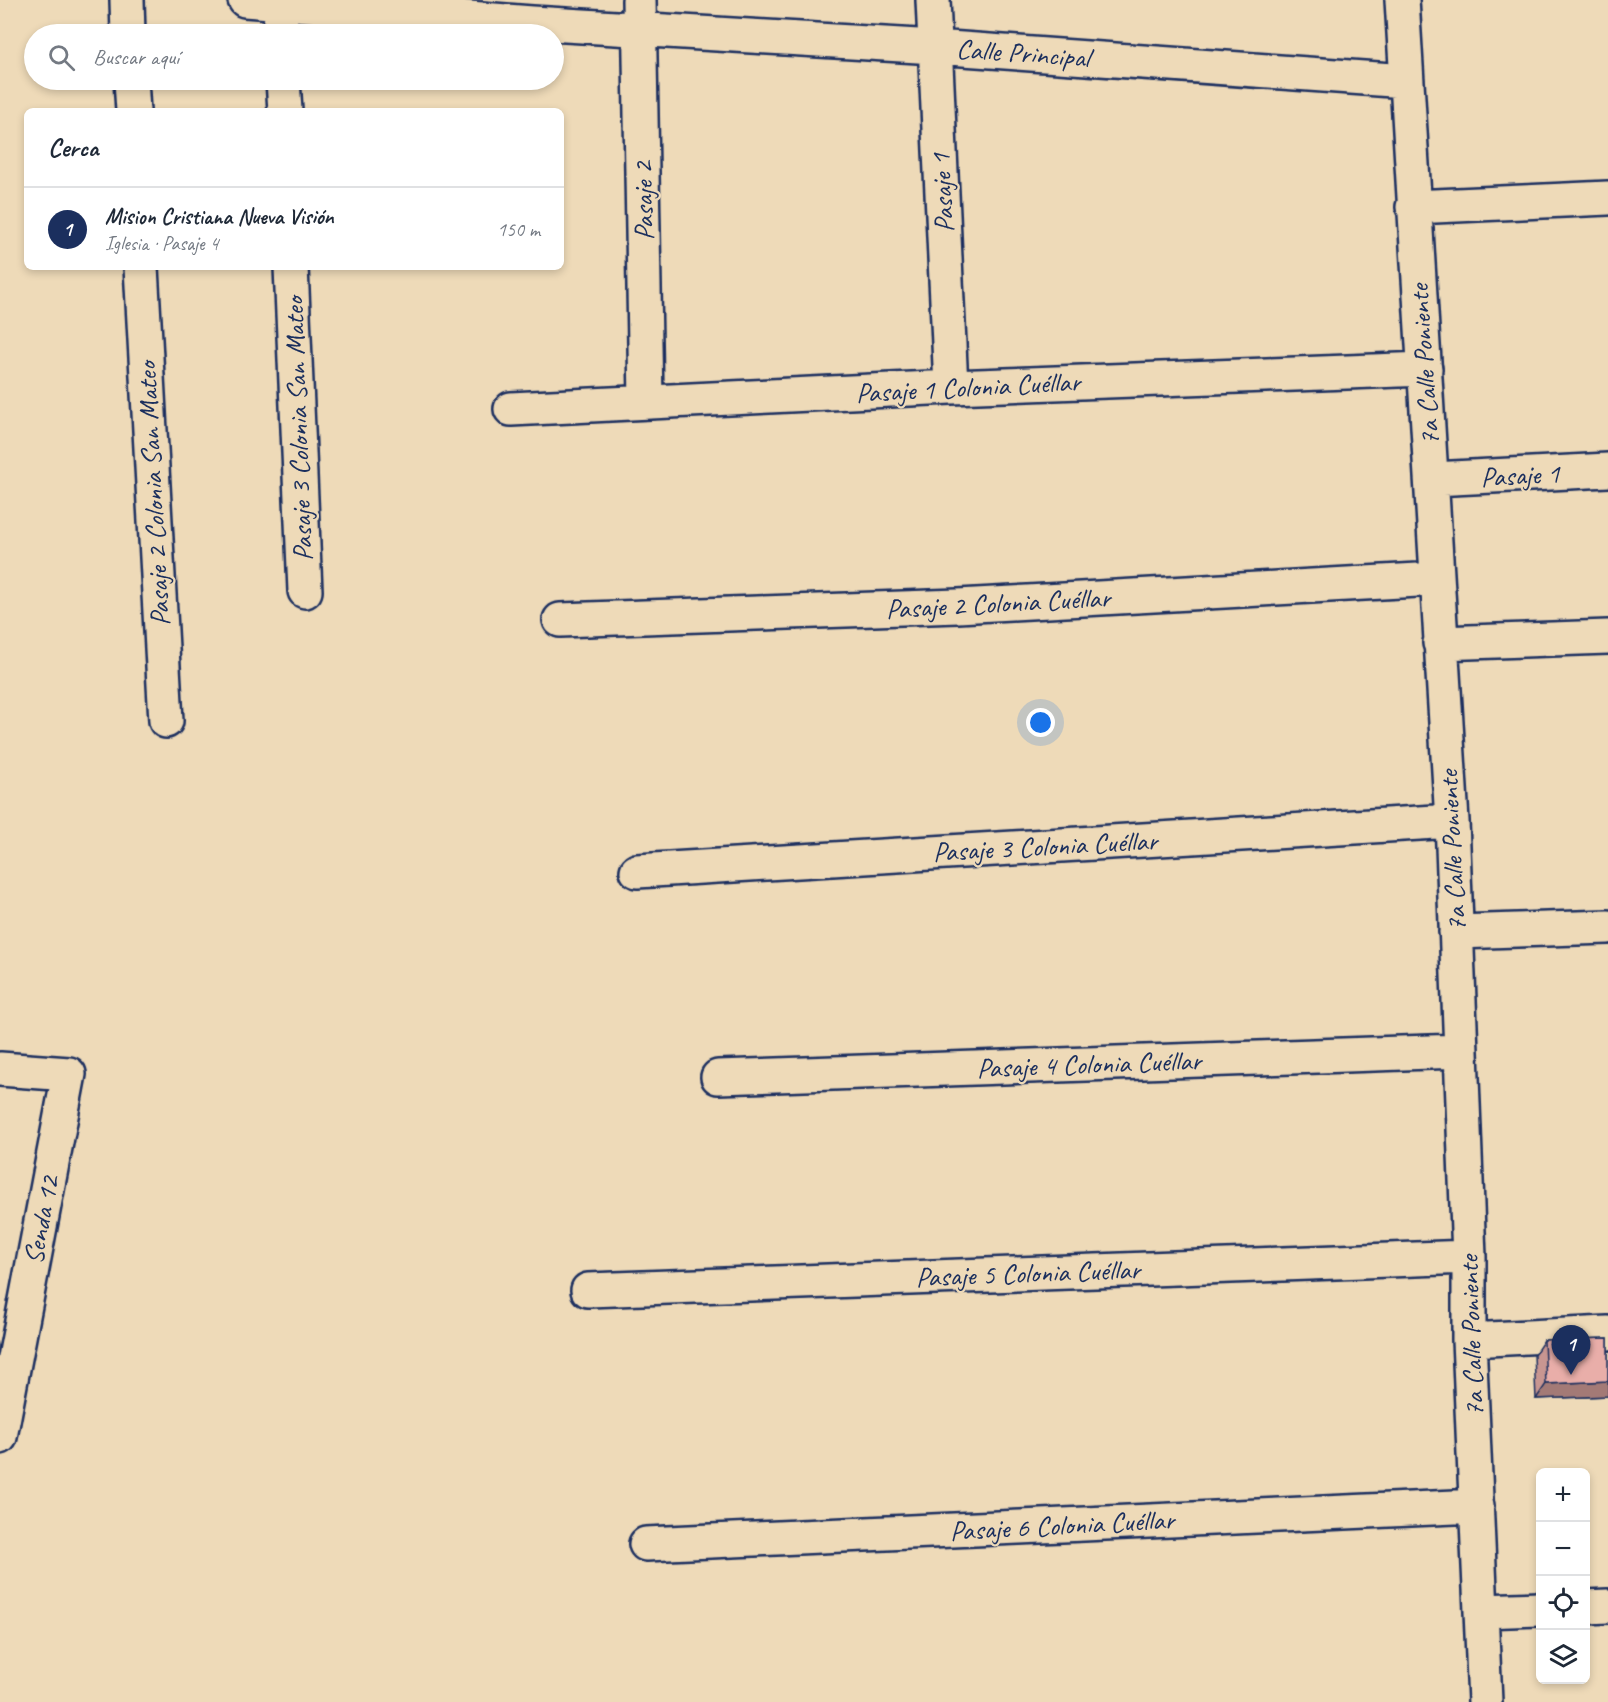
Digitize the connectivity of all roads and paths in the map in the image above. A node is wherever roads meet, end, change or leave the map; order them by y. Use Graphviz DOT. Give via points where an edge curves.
graph roads {
  1 [pos="127,0"];
  2 [pos="245,0"];
  3 [pos="933,0"];
  4 [pos="1402,0"];
  5 [pos="280,1"];
  6 [pos="639,15"];
  7 [pos="128,24"];
  8 [pos="281,24"];
  9 [pos="935,47"];
  10 [pos="1406,81"];
  11 [pos="132,90"];
  12 [pos="284,90"];
  13 [pos="133,108"];
  14 [pos="285,108"];
  15 [pos="1608,198"];
  16 [pos="1413,207"];
  17 [pos="141,270"];
  18 [pos="291,270"];
  19 [pos="1425,369"];
  20 [pos="951,387"];
  21 [pos="646,402"];
  22 [pos="511,409"];
  23 [pos="1608,470"];
  24 [pos="1432,479"];
  25 [pos="1436,579"];
  26 [pos="305,591"];
  27 [pos="560,620"];
  28 [pos="1608,638"];
  29 [pos="1440,643"];
  30 [pos="166,721"];
  31 [pos="1452,821"];
  32 [pos="637,871"];
  33 [pos="1608,927"];
  34 [pos="1456,932"];
  35 [pos="1459,1051"];
  36 [pos="0,1069"];
  37 [pos="718,1077"];
  38 [pos="1469,1257"];
  39 [pos="588,1290"];
  40 [pos="1608,1333"];
  41 [pos="1469,1340"];
  42 [pos="0,1437"];
  43 [pos="1477,1506"];
  44 [pos="646,1544"];
  45 [pos="1608,1606"];
  46 [pos="1590,1607"];
  47 [pos="1536,1609"];
  48 [pos="1481,1611"];
  49 [pos="1485,1702"];
  1 -- 7 [label="street"];
  2 -- 5 [label="street, Calle Principal"];
  3 -- 9 [label="street, Pasaje 1"];
  4 -- 10 [label="street, 7a Calle Poniente"];
  5 -- 6 [label="street, Calle Principal" via="532,23"];
  5 -- 8 [label="street"];
  6 -- 9 [label="street, Calle Principal"];
  6 -- 21 [label="street, Pasaje 2"];
  9 -- 10 [label="street, Calle Principal"];
  9 -- 20 [label="street, Pasaje 1"];
  10 -- 16 [label="street, 7a Calle Poniente"];
  11 -- 13 [label="street"];
  12 -- 14 [label="street"];
  15 -- 16 [label="street"];
  16 -- 19 [label="street, 7a Calle Poniente"];
  17 -- 30 [label="street, Pasaje 2 Colonia San Mateo"];
  18 -- 26 [label="street, Pasaje 3 Colonia San Mateo"];
  19 -- 20 [label="street, Pasaje 1 Colonia Cuéllar"];
  19 -- 24 [label="street, 7a Calle Poniente"];
  20 -- 21 [label="street, Pasaje 1 Colonia Cuéllar"];
  21 -- 22 [label="street, Pasaje 1 Colonia Cuéllar"];
  23 -- 24 [label="street, Pasaje 1"];
  24 -- 25 [label="street, 7a Calle Poniente"];
  25 -- 27 [label="street, Pasaje 2 Colonia Cuéllar" via="958,606"];
  25 -- 29 [label="street, 7a Calle Poniente"];
  28 -- 29 [label="street"];
  29 -- 31 [label="street, 7a Calle Poniente"];
  31 -- 32 [label="street, Pasaje 3 Colonia Cuéllar"];
  31 -- 34 [label="street, 7a Calle Poniente"];
  33 -- 34 [label="street"];
  34 -- 35 [label="street, 7a Calle Poniente"];
  35 -- 37 [label="street, Pasaje 4 Colonia Cuéllar"];
  35 -- 38 [label="street, 7a Calle Poniente"];
  36 -- 42 [label="street, Senda 12" via="69,1074"];
  38 -- 39 [label="street, Pasaje 5 Colonia Cuéllar"];
  38 -- 41 [label="street, 7a Calle Poniente"];
  40 -- 41 [label="street"];
  41 -- 43 [label="street, 7a Calle Poniente"];
  43 -- 44 [label="street, Pasaje 6 Colonia Cuéllar"];
  43 -- 48 [label="street, 7a Calle Poniente"];
  45 -- 46 [label="street"];
  47 -- 48 [label="street"];
  48 -- 49 [label="street, 7a Calle Poniente"];
}
